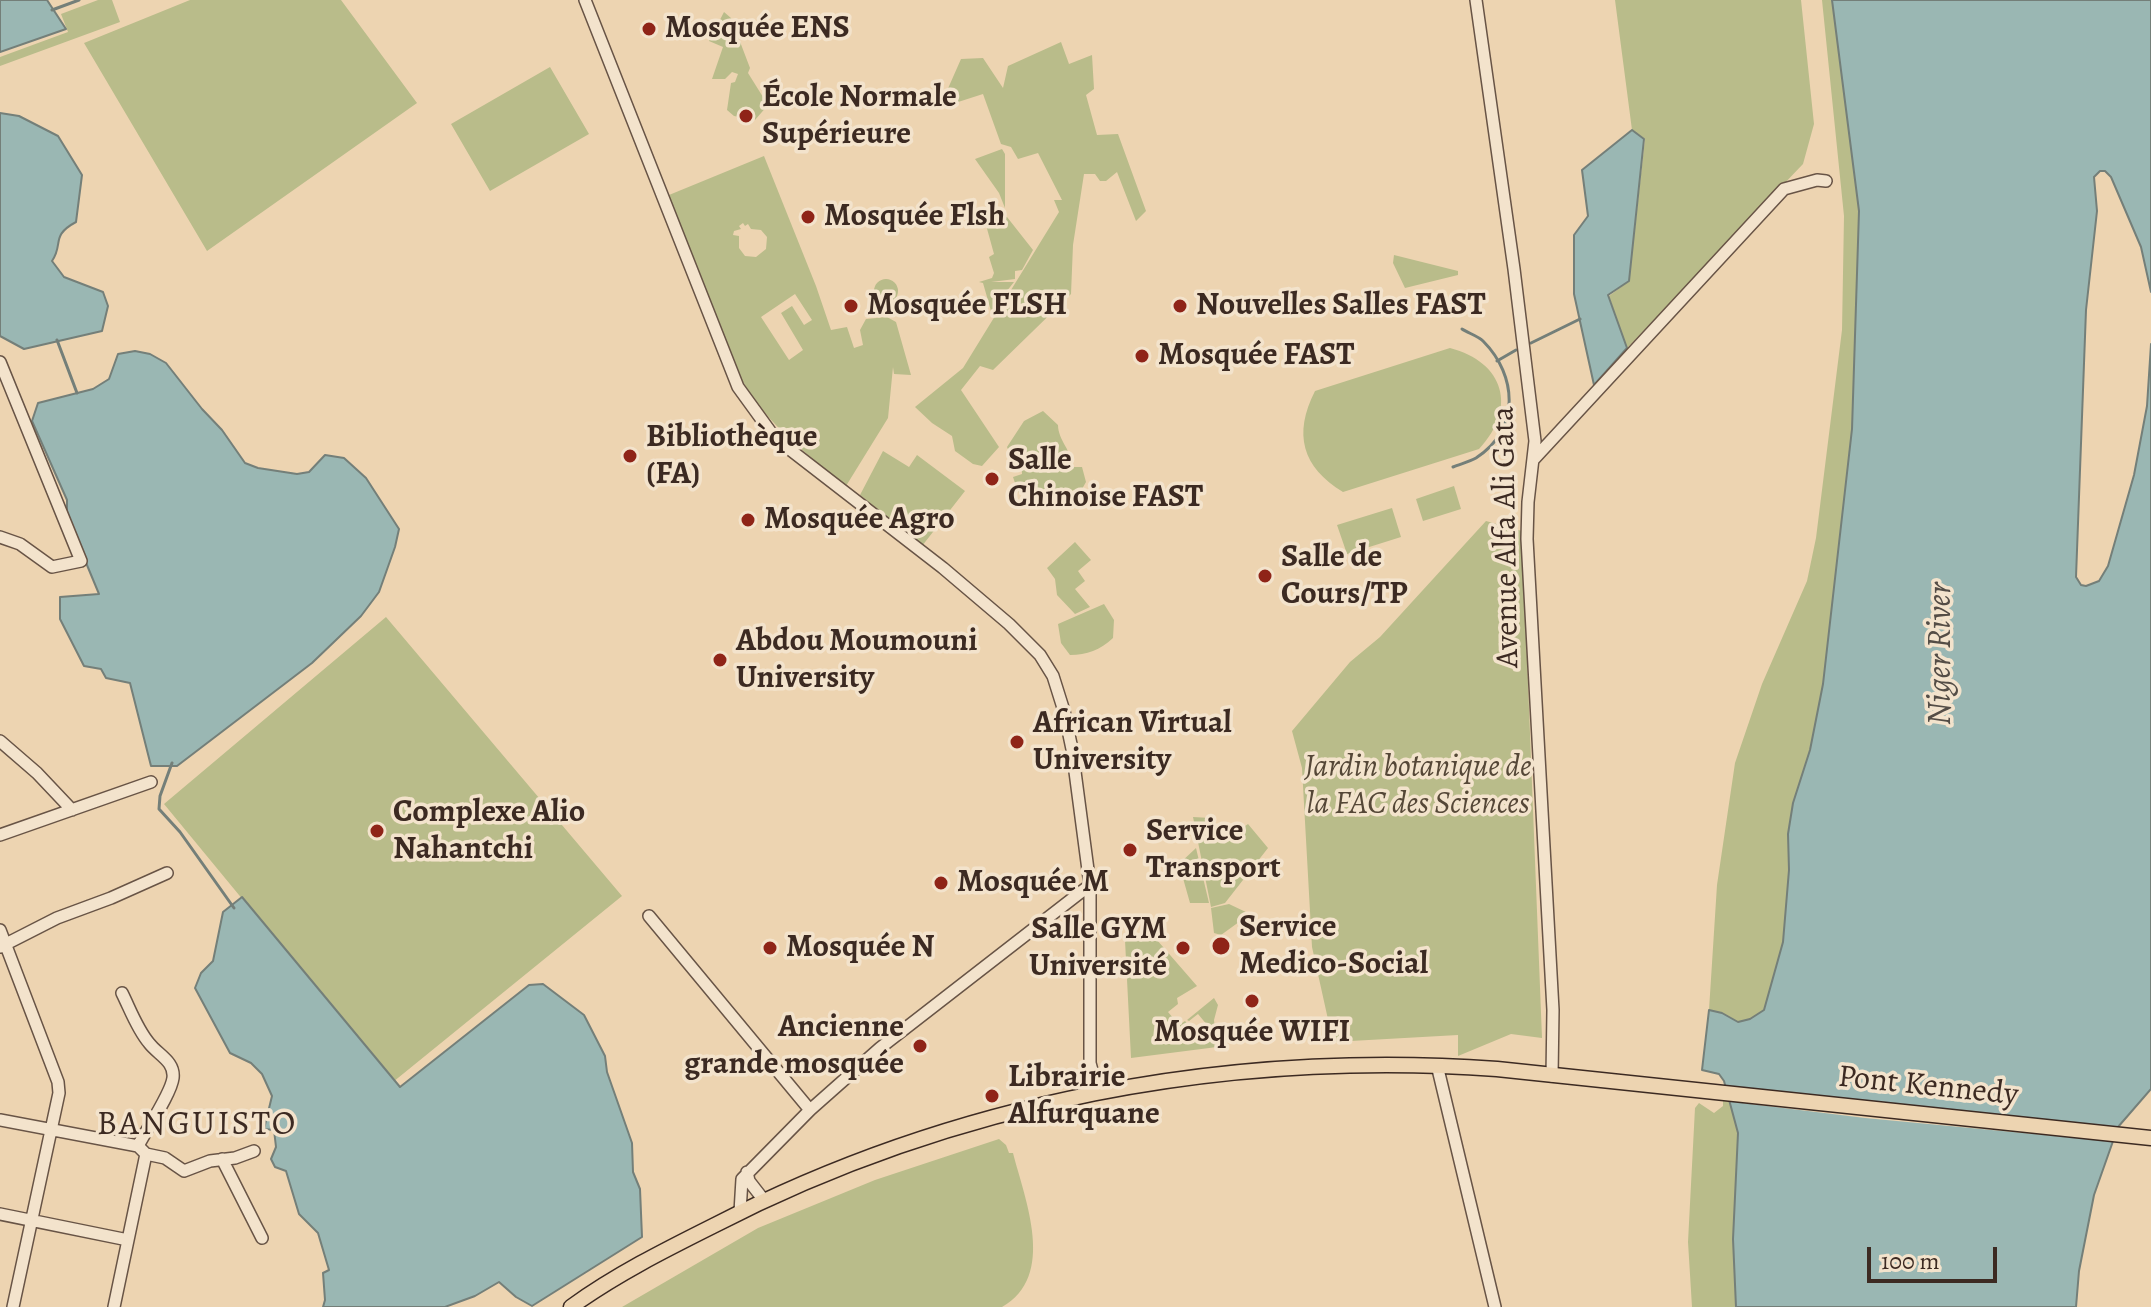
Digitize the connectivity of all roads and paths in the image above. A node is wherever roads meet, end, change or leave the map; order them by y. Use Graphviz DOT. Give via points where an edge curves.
graph roads {
  1 [pos="585,0"];
  2 [pos="1476,0"];
  3 [pos="1826,181"];
  4 [pos="0,362"];
  5 [pos="1533,459"];
  6 [pos="0,537"];
  7 [pos="0,741"];
  8 [pos="151,782"];
  9 [pos="72,810"];
  10 [pos="0,835"];
  11 [pos="167,873"];
  12 [pos="1090,885"];
  13 [pos="649,916"];
  14 [pos="0,930"];
  15 [pos="3,946"];
  16 [pos="122,993"];
  17 [pos="1437,1065"];
  18 [pos="1552,1076"];
  19 [pos="1098,1092"];
  20 [pos="810,1110"];
  21 [pos="0,1120"];
  22 [pos="50,1129"];
  23 [pos="2151,1138"];
  24 [pos="254,1151"];
  25 [pos="144,1153"];
  26 [pos="222,1159"];
  27 [pos="747,1172"];
  28 [pos="763,1199"];
  29 [pos="740,1212"];
  30 [pos="0,1214"];
  31 [pos="29,1221"];
  32 [pos="262,1238"];
  33 [pos="128,1240"];
  34 [pos="13,1307"];
  35 [pos="114,1307"];
  36 [pos="571,1307"];
  37 [pos="1495,1307"];
  1 -- 12 [label="street" via="738,387 775,438 1009,624 1053,676 1072,749"];
  2 -- 5 [label="street, Avenue Alfa Ali Gata" via="1516,285"];
  3 -- 5 [label="street" via="1784,189"];
  4 -- 6 [label="street" via="81,561 52,567"];
  5 -- 18 [label="street, Avenue Alfa Ali Gata" via="1527,539 1553,1010"];
  7 -- 9 [label="street"];
  8 -- 9 [label="street"];
  9 -- 10 [label="street"];
  11 -- 15 [label="street"];
  12 -- 19 [label="street" via="1090,1063"];
  12 -- 20 [label="street" via="880,1048"];
  13 -- 20 [label="street"];
  14 -- 15 [label="street"];
  15 -- 22 [label="street" via="58,1082"];
  16 -- 25 [label="street" via="142,1034 173,1073"];
  17 -- 18 [label="main road, Pont Kennedy"];
  17 -- 19 [label="main road, Pont Kennedy" via="1243,1070"];
  17 -- 37 [label="street"];
  18 -- 23 [label="main road, Pont Kennedy"];
  19 -- 28 [label="main road, Pont Kennedy" via="902,1144"];
  20 -- 27 [label="street"];
  21 -- 22 [label="street"];
  22 -- 25 [label="street"];
  22 -- 31 [label="street"];
  24 -- 26 [label="street"];
  25 -- 26 [label="street" via="165,1158 184,1171"];
  25 -- 33 [label="street"];
  26 -- 32 [label="street"];
  27 -- 28 [label="street"];
  27 -- 29 [label="street"];
  28 -- 29 [label="main road, Pont Kennedy"];
  29 -- 36 [label="main road, Pont Kennedy"];
  30 -- 31 [label="street"];
  31 -- 33 [label="street"];
  31 -- 34 [label="street"];
  33 -- 35 [label="street"];
}
